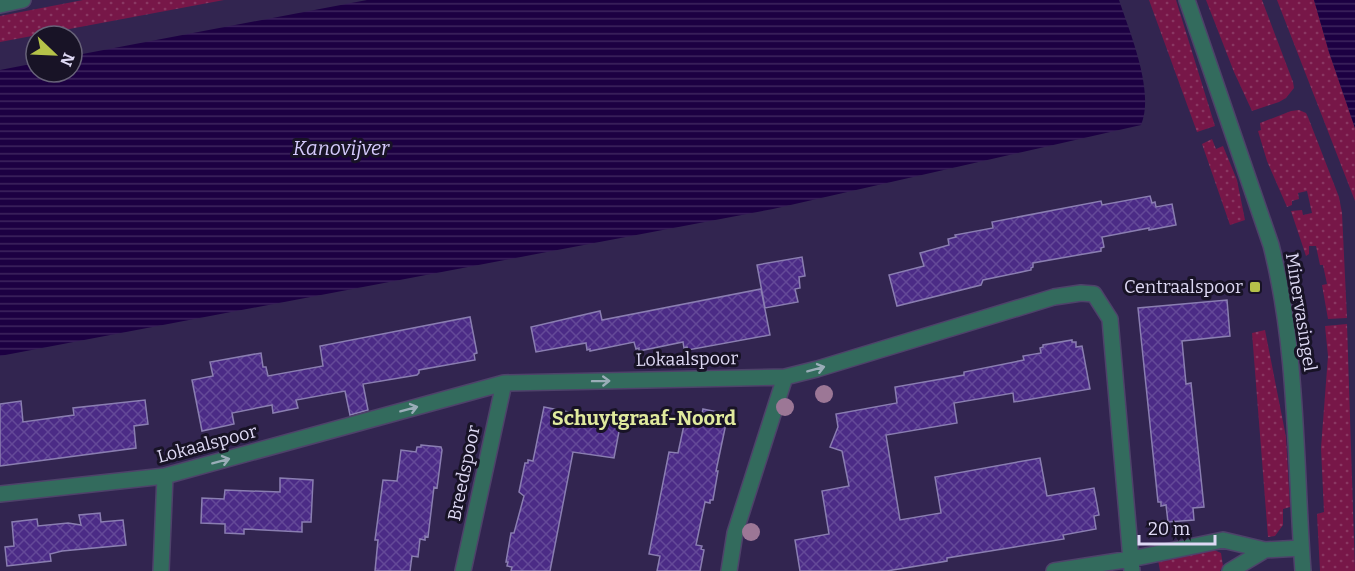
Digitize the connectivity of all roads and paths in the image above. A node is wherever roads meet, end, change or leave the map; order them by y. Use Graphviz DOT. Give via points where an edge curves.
graph roads {
  1 [pos="23,0"];
  2 [pos="1187,0"];
  3 [pos="0,4"];
  4 [pos="785,377"];
  5 [pos="504,383"];
  6 [pos="165,476"];
  7 [pos="0,494"];
  8 [pos="1301,548"];
  9 [pos="1265,550"];
  10 [pos="1131,565"];
  11 [pos="161,571"];
  12 [pos="463,571"];
  13 [pos="729,571"];
  14 [pos="1054,571"];
  15 [pos="1230,571"];
  16 [pos="1303,571"];
  1 -- 3 [label="street"];
  2 -- 8 [label="street, Minervasingel" via="1279,277 1294,394"];
  5 -- 4 [label="street, Lokaalspoor, one-way"];
  4 -- 10 [label="street, Lokaalspoor, one-way" via="1054,297 1094,294 1110,319"];
  4 -- 13 [label="street" via="735,533"];
  6 -- 5 [label="street, Lokaalspoor, one-way"];
  5 -- 12 [label="street, Breedspoor"];
  6 -- 7 [label="street, Lokaalspoor"];
  6 -- 11 [label="street"];
  8 -- 9 [label="street"];
  8 -- 16 [label="street, Minervasingel"];
  9 -- 10 [label="street" via="1223,540"];
  9 -- 15 [label="street"];
  10 -- 14 [label="street"];
}
